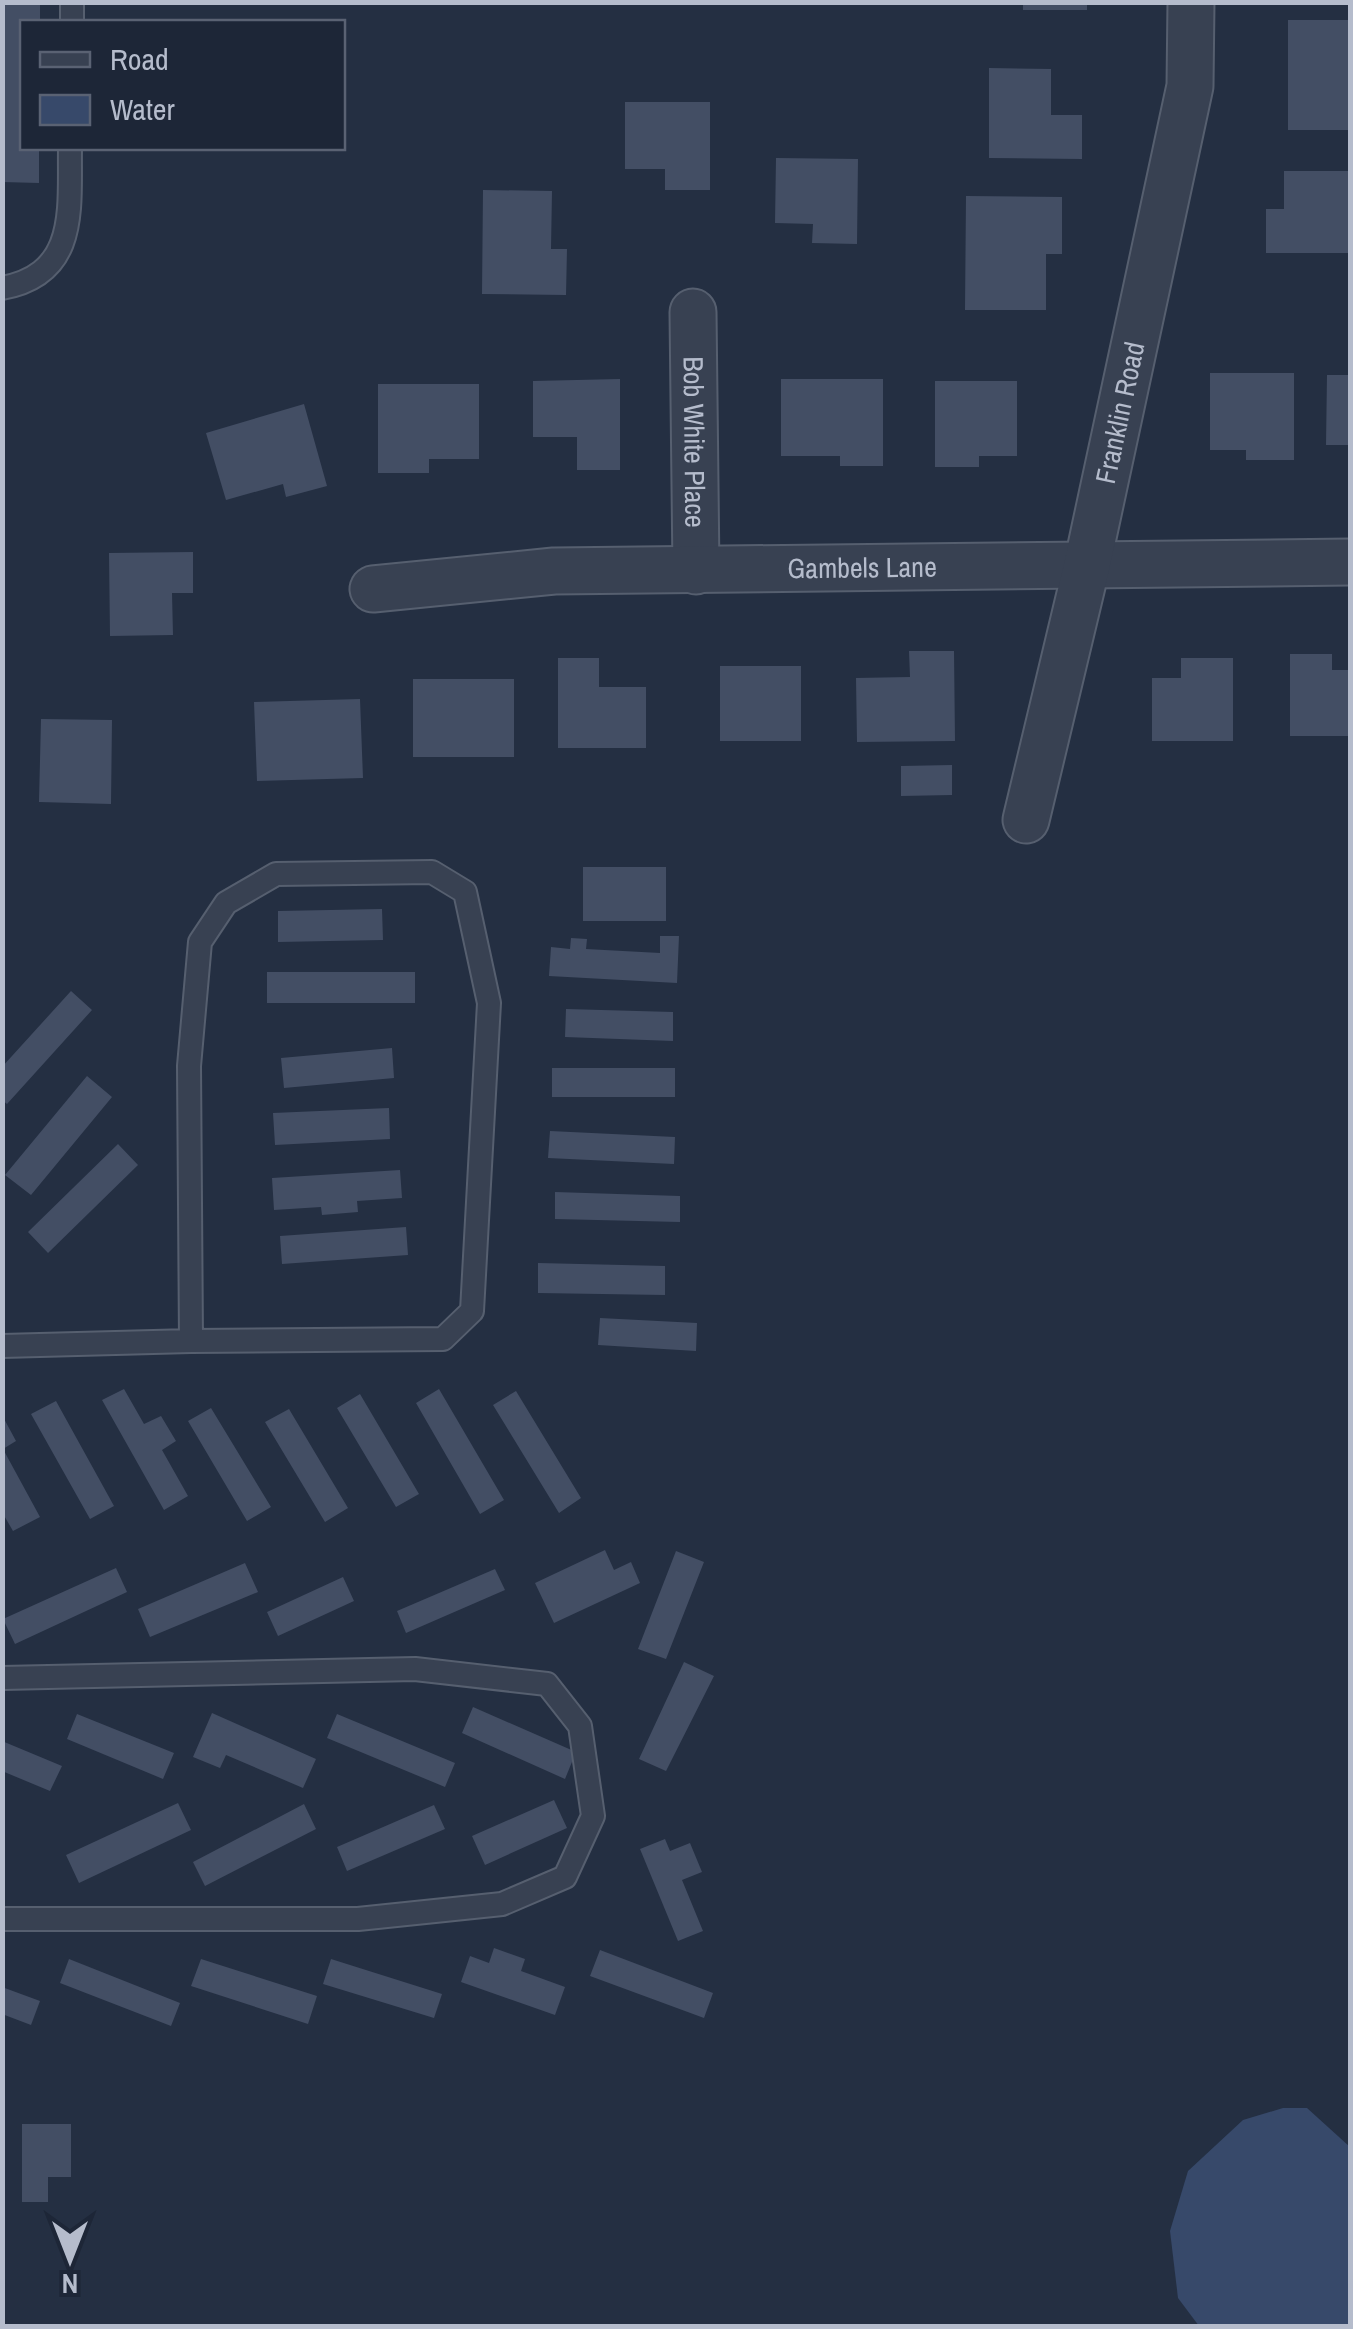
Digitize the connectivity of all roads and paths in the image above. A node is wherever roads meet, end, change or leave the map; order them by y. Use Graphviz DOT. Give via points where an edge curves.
graph roads {
  1 [pos="1190,2"];
  2 [pos="70,150"];
  3 [pos="2,288"];
  4 [pos="693,312"];
  5 [pos="1350,562"];
  6 [pos="1087,565"];
  7 [pos="696,571"];
  8 [pos="374,589"];
  9 [pos="1026,820"];
  10 [pos="192,1340"];
  11 [pos="2,1346"];
  12 [pos="2,1678"];
  13 [pos="2,1919"];
  1 -- 6 [label="street, Franklin Road" via="1190,86"];
  2 -- 3 [label="lane" via="61,252 36,276"];
  4 -- 7 [label="street, Bob White Place"];
  5 -- 6 [label="street, Gambels Lane"];
  6 -- 7 [label="street, Gambels Lane"];
  6 -- 9 [label="street, Franklin Road"];
  7 -- 8 [label="street, Gambels Lane" via="554,571"];
  10 -- 10 [label="lane" via="443,1339 472,1311 489,1003 465,892 432,872 276,874 226,902 200,942 189,1066"];
  10 -- 11 [label="lane"];
  12 -- 13 [label="lane" via="415,1669 548,1684 580,1726 593,1816 565,1878 502,1904 358,1919"];
}
